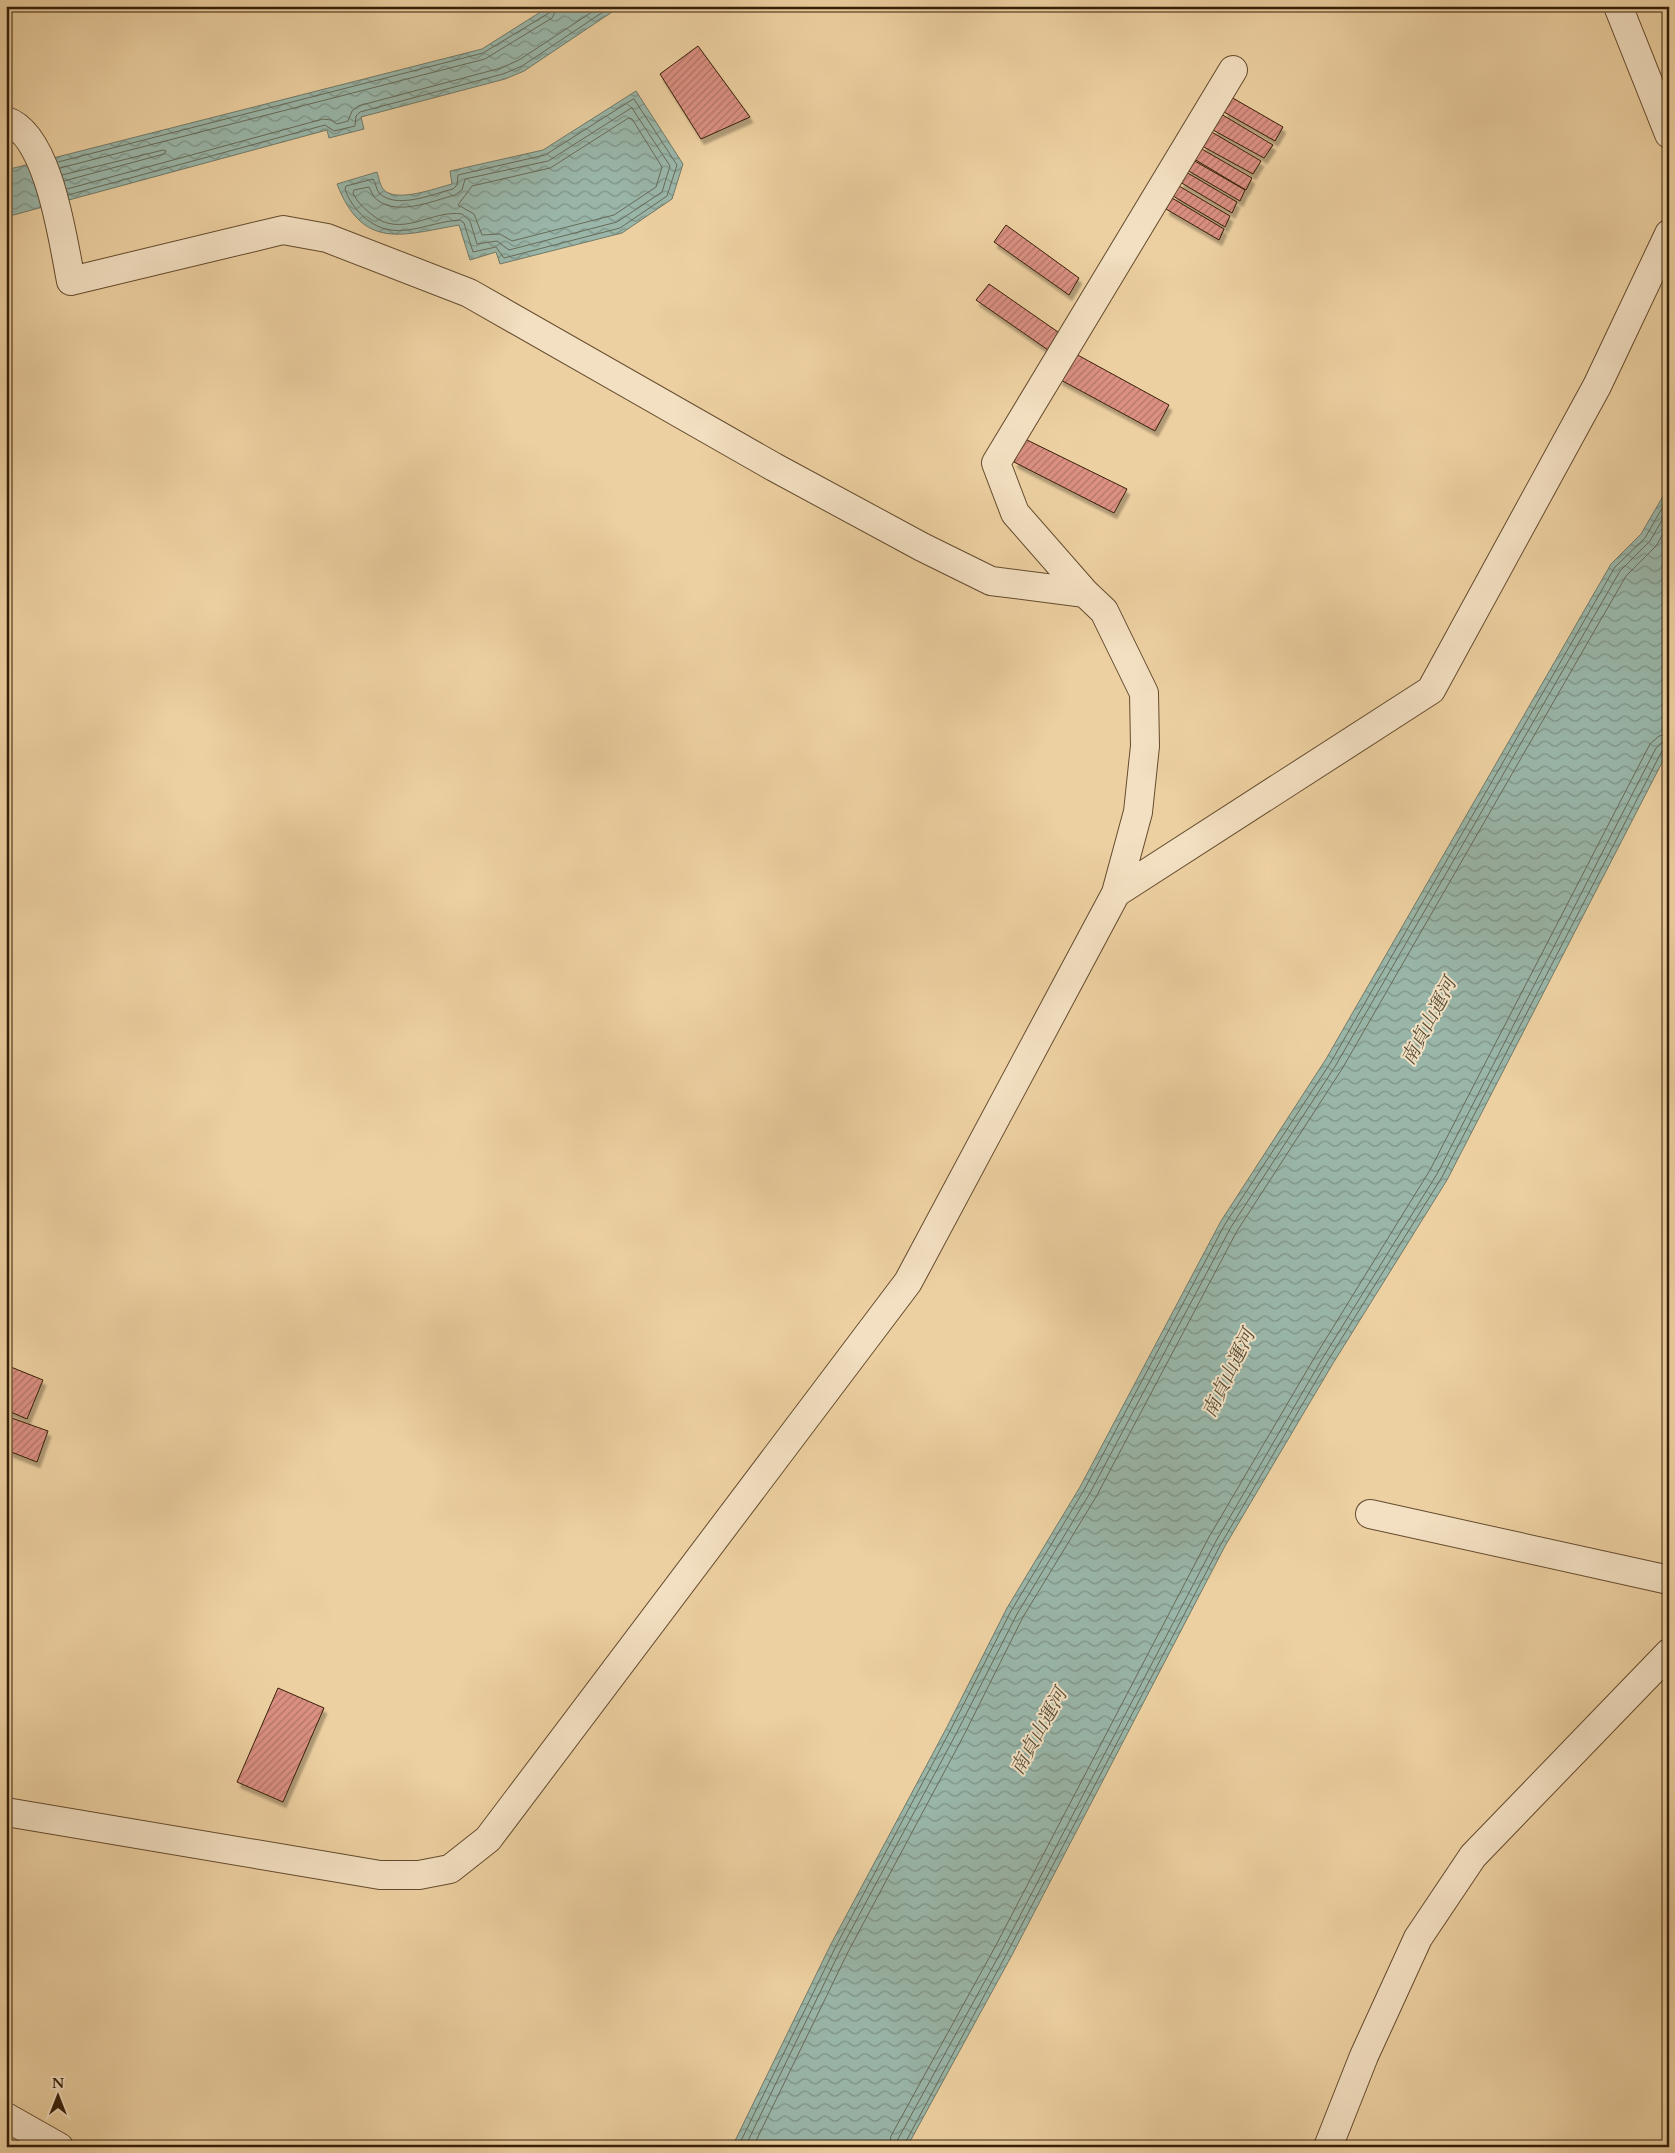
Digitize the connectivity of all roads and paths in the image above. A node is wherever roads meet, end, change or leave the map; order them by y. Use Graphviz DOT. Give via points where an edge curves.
graph roads {
  1 [pos="1618,6"];
  2 [pos="1232,70"];
  3 [pos="6,121"];
  4 [pos="1669,134"];
  5 [pos="1669,234"];
  6 [pos="1085,593"];
  7 [pos="1116,893"];
  8 [pos="1370,1514"];
  9 [pos="1669,1580"];
  10 [pos="1669,1653"];
  11 [pos="8,1818"];
  12 [pos="6,2117"];
  13 [pos="59,2147"];
  14 [pos="1328,2147"];
  1 -- 4 [label="street"];
  2 -- 6 [label="street" via="996,463 1015,513"];
  3 -- 6 [label="street" via="24,131 37,148 58,212 72,281 283,230 327,238 469,293 774,467 922,548 991,581"];
  5 -- 7 [label="street" via="1596,386 1431,690"];
  6 -- 7 [label="street" via="1104,611 1144,693 1145,746 1138,812"];
  7 -- 11 [label="street" via="908,1282 488,1839 450,1869 419,1875 380,1875"];
  8 -- 9 [label="street"];
  10 -- 14 [label="street" via="1473,1856 1418,1938 1364,2056"];
  12 -- 13 [label="street"];
}
